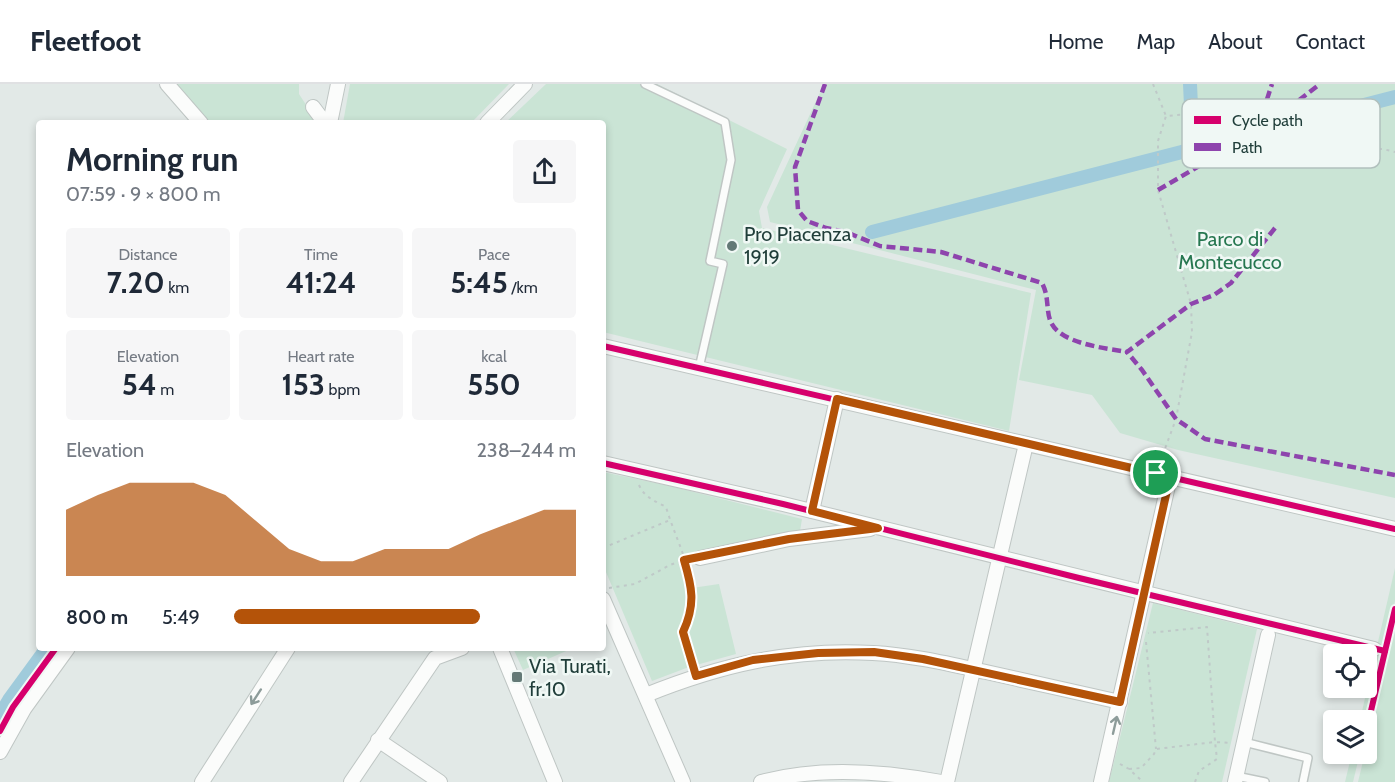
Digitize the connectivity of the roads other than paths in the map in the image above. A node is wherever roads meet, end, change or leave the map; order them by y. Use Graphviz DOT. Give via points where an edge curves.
graph roads {
  1 [pos="167,84"];
  2 [pos="338,84"];
  3 [pos="525,84"];
  4 [pos="645,84"];
  5 [pos="312,107"];
  6 [pos="198,120"];
  7 [pos="323,120"];
  8 [pos="331,120"];
  9 [pos="490,120"];
  10 [pos="606,347"];
  11 [pos="699,368"];
  12 [pos="837,399"];
  13 [pos="1026,444"];
  14 [pos="606,464"];
  15 [pos="1170,477"];
  16 [pos="812,511"];
  17 [pos="878,528"];
  18 [pos="1395,529"];
  19 [pos="1000,557"];
  20 [pos="700,558"];
  21 [pos="1145,593"];
  22 [pos="606,606"];
  23 [pos="1268,635"];
  24 [pos="1354,644"];
  25 [pos="66,651"];
  26 [pos="286,651"];
  27 [pos="454,651"];
  28 [pos="501,651"];
  29 [pos="973,669"];
  30 [pos="646,695"];
  31 [pos="1120,702"];
  32 [pos="378,740"];
  33 [pos="1237,742"];
  34 [pos="0,752"];
  35 [pos="1235,779"];
  36 [pos="202,782"];
  37 [pos="351,782"];
  38 [pos="441,782"];
  39 [pos="555,782"];
  40 [pos="683,782"];
  41 [pos="761,782"];
  42 [pos="941,782"];
  43 [pos="947,782"];
  44 [pos="1101,782"];
  45 [pos="1265,782"];
  46 [pos="1303,782"];
  1 -- 6 [label="street"];
  2 -- 8 [label="street"];
  3 -- 9 [label="street"];
  4 -- 11 [label="lane" via="725,122 729,138 731,160 710,261 723,264"];
  5 -- 7 [label="street"];
  10 -- 11 [label="street"];
  11 -- 12 [label="street"];
  12 -- 13 [label="street"];
  12 -- 16 [label="street"];
  13 -- 15 [label="street"];
  13 -- 19 [label="street"];
  14 -- 16 [label="street"];
  15 -- 18 [label="street"];
  15 -- 21 [label="street"];
  16 -- 17 [label="street"];
  17 -- 19 [label="street"];
  17 -- 20 [label="street" via="789,539"];
  19 -- 21 [label="street"];
  19 -- 29 [label="street"];
  21 -- 24 [label="street"];
  21 -- 31 [label="street"];
  22 -- 30 [label="street"];
  23 -- 33 [label="street"];
  25 -- 34 [label="street" via="24,709"];
  26 -- 36 [label="street, one-way"];
  27 -- 32 [label="street" via="435,658"];
  28 -- 39 [label="street"];
  29 -- 30 [label="street" via="874,652 818,653 753,660"];
  29 -- 31 [label="street"];
  29 -- 43 [label="street"];
  30 -- 40 [label="street"];
  44 -- 31 [label="street, one-way"];
  32 -- 37 [label="street"];
  32 -- 38 [label="street"];
  33 -- 35 [label="street"];
  33 -- 46 [label="lane" via="1308,758"];
  35 -- 45 [label="lane"];
  41 -- 42 [label="street" via="815,773 858,772"];
}
